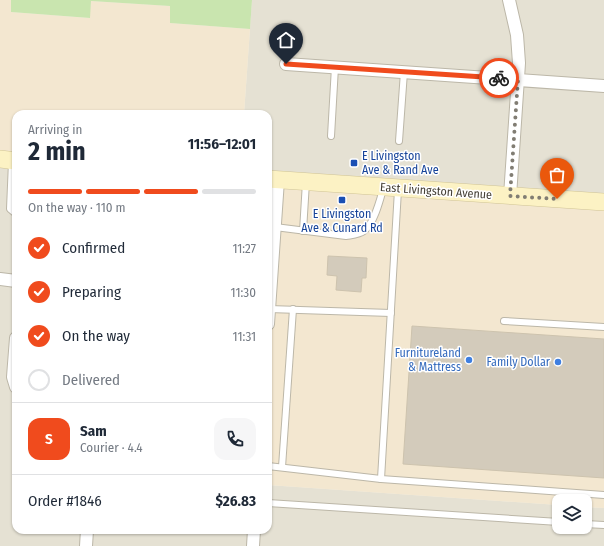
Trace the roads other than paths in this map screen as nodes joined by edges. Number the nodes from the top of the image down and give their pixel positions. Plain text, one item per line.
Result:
1 (509, 0) edge
2 (286, 64) dead end
3 (336, 67) junction
4 (404, 72) junction
5 (518, 79) junction
6 (604, 86) edge
7 (331, 136) dead end
8 (399, 140) dead end
9 (9, 160) edge
10 (273, 179) edge
11 (306, 182) junction
12 (391, 188) junction
13 (510, 196) junction
14 (604, 202) edge
15 (12, 211) edge
16 (274, 227) junction
17 (303, 231) junction
18 (272, 258) edge
19 (0, 279) edge
20 (12, 280) edge
21 (272, 305) edge
22 (293, 309) junction
23 (391, 313) junction
24 (504, 321) dead end
25 (604, 327) edge
26 (272, 466) edge
27 (282, 467) junction
28 (381, 479) junction
29 (604, 495) edge
30 (272, 503) edge
31 (552, 522) edge
32 (592, 524) edge
33 (604, 525) edge
34 (87, 534) edge
35 (254, 534) edge
36 (86, 546) edge
37 (253, 546) edge

1 - 5 street
2 - 3 street
3 - 4 street
3 - 7 lane
4 - 5 street
4 - 8 lane
5 - 6 street
5 - 13 street
9 - 15 lane
10 - 11 main road, East Livingston Avenue
10 - 16 street
11 - 12 main road, East Livingston Avenue
11 - 17 lane
12 - 13 main road, East Livingston Avenue
12 - 17 lane
12 - 23 lane
13 - 14 main road, East Livingston Avenue
16 - 17 lane
16 - 18 street
19 - 20 street
21 - 22 lane
22 - 23 lane
22 - 27 lane
23 - 28 lane
24 - 25 lane
26 - 27 lane
27 - 28 lane
28 - 29 lane
30 - 31 lane
32 - 33 lane
34 - 36 street
35 - 37 street

